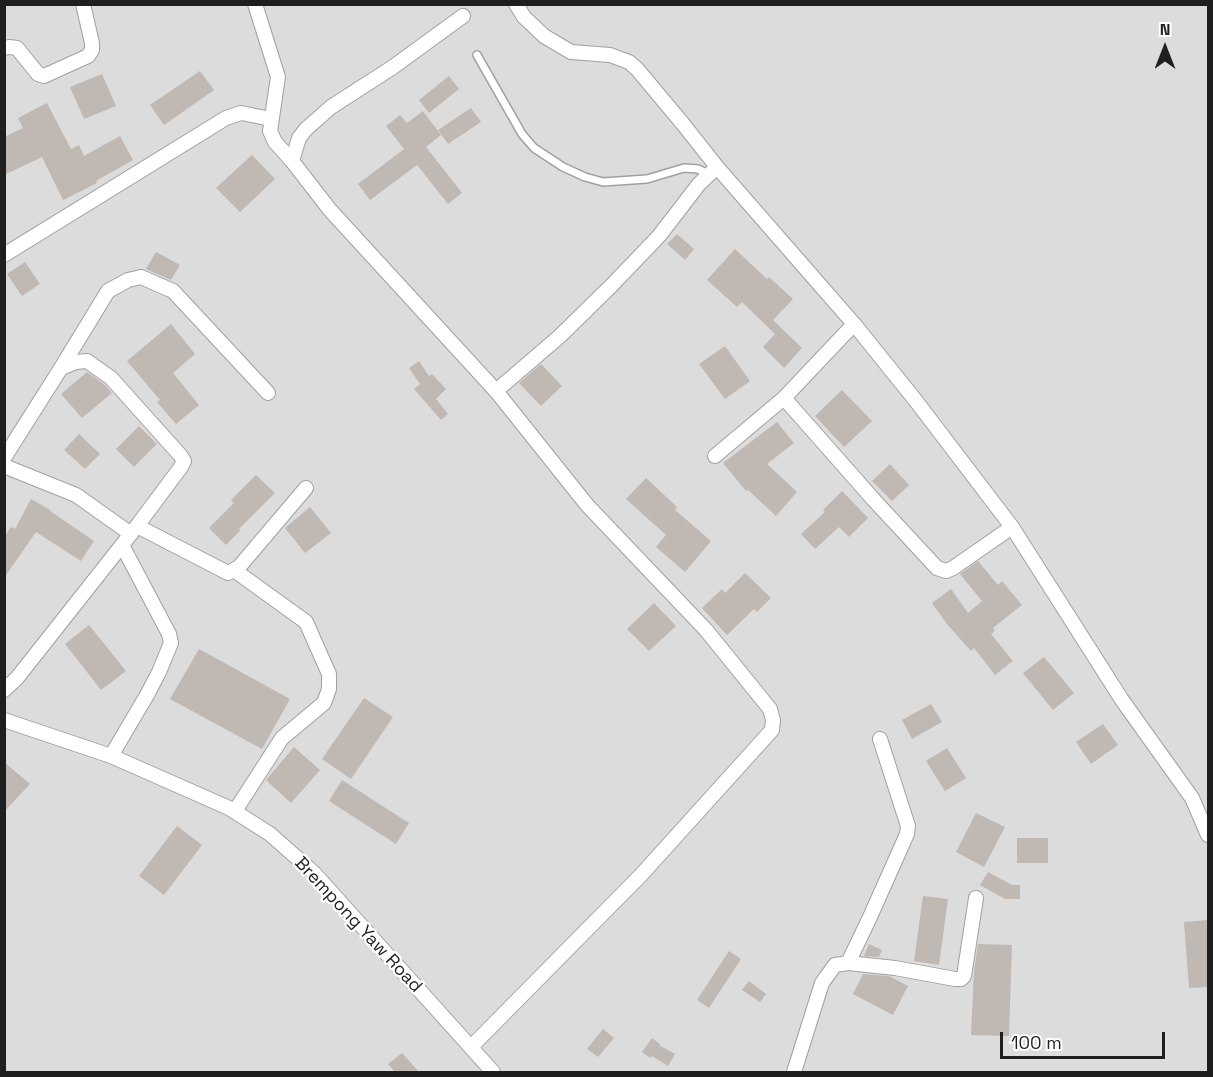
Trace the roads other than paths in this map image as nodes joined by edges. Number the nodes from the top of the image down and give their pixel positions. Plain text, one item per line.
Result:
1 (83, 4) edge
2 (255, 4) edge
3 (516, 4) edge
4 (463, 16) dead end
5 (4, 48) edge
6 (477, 55) dead end
7 (271, 119) junction
8 (292, 161) junction
9 (712, 170) junction
10 (4, 255) edge
11 (854, 324) junction
12 (61, 368) junction
13 (496, 392) junction
14 (268, 393) dead end
15 (784, 398) junction
16 (715, 456) dead end
17 (4, 458) edge
18 (4, 466) edge
19 (306, 488) dead end
20 (1012, 527) junction
21 (130, 535) junction
22 (234, 570) junction
23 (4, 690) edge
24 (4, 720) edge
25 (880, 739) dead end
26 (111, 756) junction
27 (235, 811) junction
28 (1209, 835) edge
29 (976, 898) dead end
30 (848, 963) junction
31 (471, 1047) junction
32 (493, 1072) edge
33 (794, 1072) edge

1 - 5 street
2 - 7 street
3 - 9 street
4 - 8 street
6 - 9 lane
7 - 8 street
7 - 10 street
8 - 13 street
9 - 11 street
9 - 13 street
11 - 15 street
11 - 20 street
12 - 14 street
12 - 17 street
12 - 21 street
13 - 31 street
15 - 16 street
15 - 20 street
18 - 21 street
19 - 22 street
20 - 28 street
21 - 22 street
21 - 23 street
21 - 26 street
22 - 27 street
24 - 26 street, Brempong Yaw Road
25 - 30 street
26 - 27 street, Brempong Yaw Road
27 - 31 street, Brempong Yaw Road
29 - 30 street
30 - 33 street
31 - 32 street, Brempong Yaw Road

